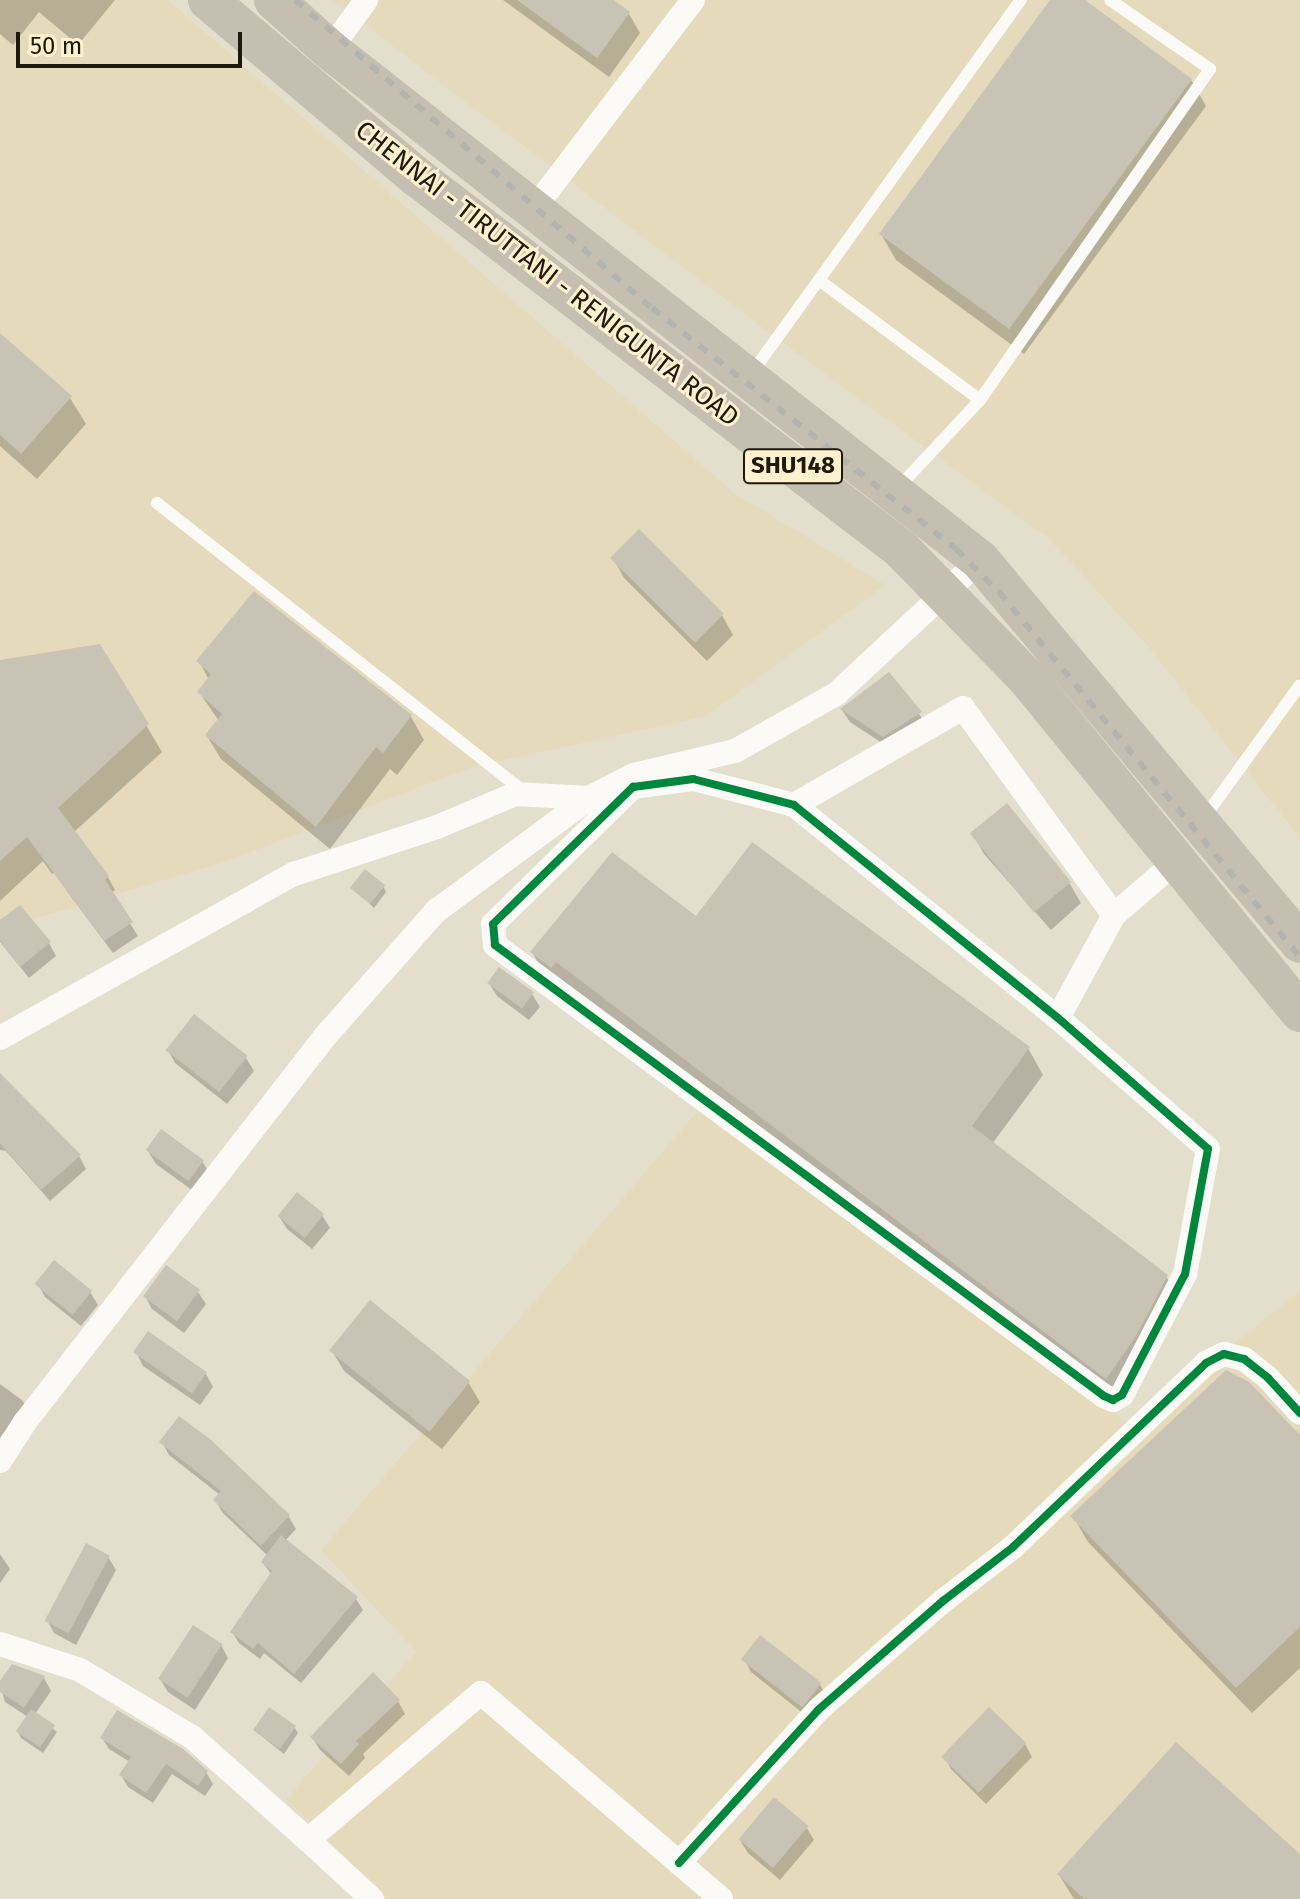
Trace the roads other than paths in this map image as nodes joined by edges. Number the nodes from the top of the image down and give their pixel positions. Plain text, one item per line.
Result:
1 (208, 0) edge
2 (274, 0) edge
3 (366, 0) edge
4 (693, 0) edge
5 (1021, 0) edge
6 (1110, 0) edge
7 (330, 50) junction
8 (533, 210) junction
9 (819, 280) junction
10 (703, 340) junction
11 (749, 377) junction
12 (676, 378) junction
13 (980, 400) junction
14 (894, 492) junction
15 (157, 503) dead end
16 (980, 560) junction
17 (946, 592) junction
18 (1300, 685) edge
19 (527, 795) junction
20 (589, 798) junction
21 (794, 805) junction
22 (1201, 822) junction
23 (1177, 861) junction
24 (1114, 915) junction
25 (1300, 943) edge
26 (1300, 1012) edge
27 (1058, 1018) junction
28 (0, 1038) edge
29 (1300, 1413) edge
30 (0, 1461) edge
31 (0, 1644) edge
32 (308, 1840) junction
33 (679, 1863) junction
34 (372, 1899) edge
35 (721, 1899) edge

1 - 12 main road, CHENNAI - TIRUTTANI - RENIGUNTA ROAD / SHU148
2 - 7 main road, CHENNAI - TIRUTTANI - RENIGUNTA ROAD / SHU148
3 - 7 street
4 - 8 street
5 - 9 lane
6 - 13 lane
7 - 8 main road, CHENNAI - TIRUTTANI - RENIGUNTA ROAD / SHU148
8 - 10 main road, CHENNAI - TIRUTTANI - RENIGUNTA ROAD / SHU148
9 - 11 lane
9 - 13 lane
10 - 11 main road, CHENNAI - TIRUTTANI - RENIGUNTA ROAD / SHU148
10 - 12 main road
11 - 14 main road, CHENNAI - TIRUTTANI - RENIGUNTA ROAD / SHU148
12 - 17 main road, CHENNAI - TIRUTTANI - RENIGUNTA ROAD / SHU148
13 - 14 lane
14 - 16 main road, CHENNAI - TIRUTTANI - RENIGUNTA ROAD / SHU148
15 - 19 lane
16 - 17 street
16 - 22 main road, CHENNAI - TIRUTTANI - RENIGUNTA ROAD / SHU148
17 - 20 street
17 - 23 main road, CHENNAI - TIRUTTANI - RENIGUNTA ROAD / SHU148
18 - 22 lane
19 - 20 street
19 - 28 street
20 - 30 street
21 - 24 street
21 - 27 street
21 - 27 street
22 - 25 main road, CHENNAI - TIRUTTANI - RENIGUNTA ROAD / SHU148
23 - 24 street
23 - 26 main road, CHENNAI - TIRUTTANI - RENIGUNTA ROAD / SHU148
24 - 27 street
29 - 33 street
31 - 32 street
32 - 33 street
32 - 34 street
33 - 35 street

